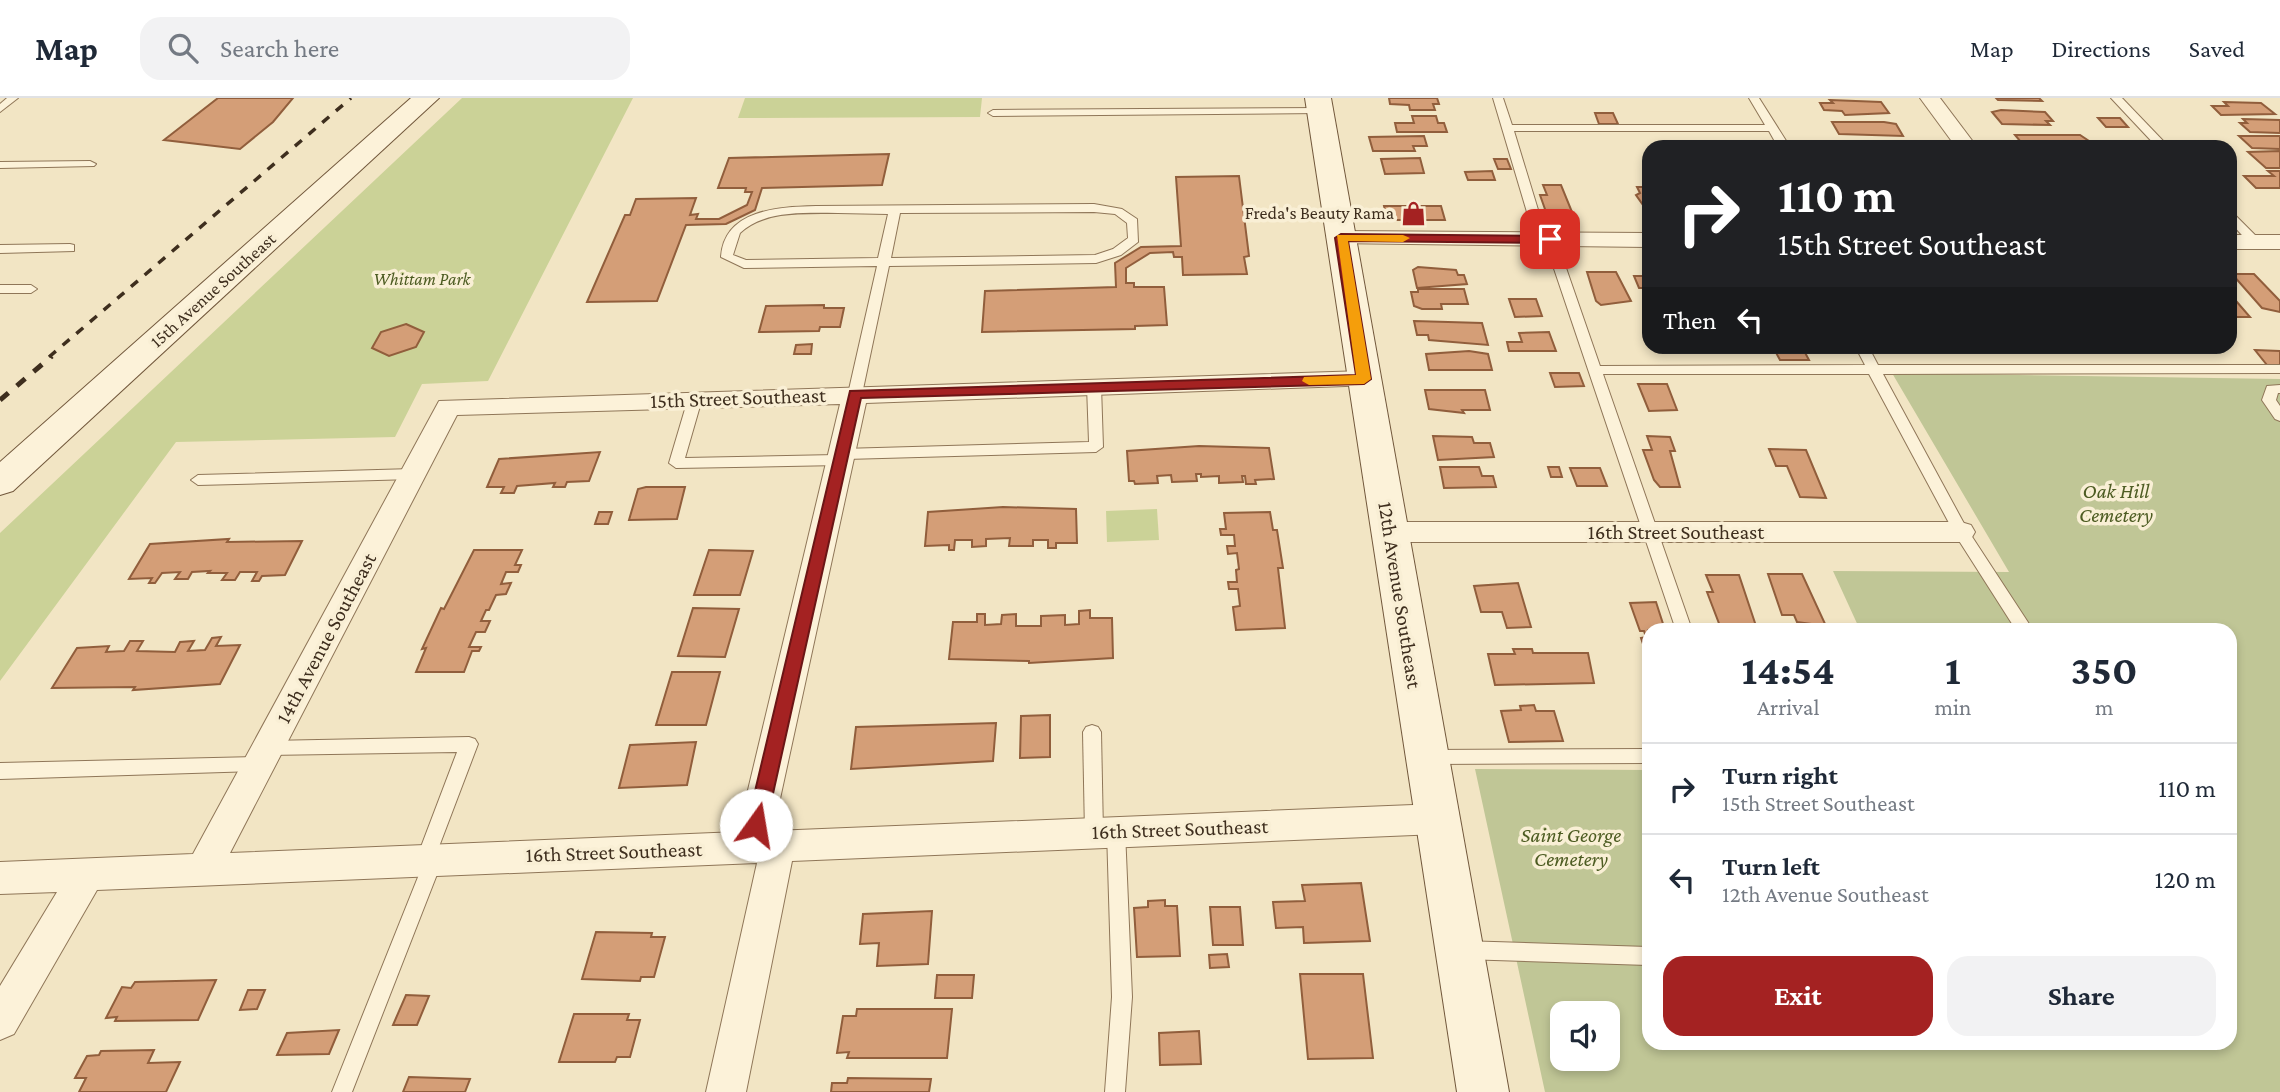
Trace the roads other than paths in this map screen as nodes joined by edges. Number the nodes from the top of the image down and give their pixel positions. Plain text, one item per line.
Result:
1 (13, 98) edge
2 (426, 98) edge
3 (1169, 98) edge
4 (1498, 98) edge
5 (1754, 98) edge
6 (1930, 98) edge
7 (2116, 98) edge
8 (1319, 104) edge
9 (0, 109) edge
10 (1169, 112) junction
11 (993, 113) dead end
12 (1507, 128) junction
13 (1773, 128) junction
14 (1780, 140) edge
15 (1962, 140) edge
16 (2156, 140) edge
17 (90, 164) dead end
18 (0, 165) edge
19 (895, 210) junction
20 (2237, 223) edge
21 (1341, 238) junction
22 (1546, 239) junction
23 (1642, 240) edge
24 (2237, 242) edge
25 (2255, 242) junction
26 (2280, 242) edge
27 (69, 248) dead end
28 (0, 249) edge
29 (886, 262) junction
30 (0, 289) edge
31 (32, 289) dead end
32 (1866, 354) edge
33 (1874, 369) junction
34 (2280, 369) edge
35 (1594, 370) junction
36 (1364, 379) junction
37 (1094, 386) junction
38 (2280, 389) edge
39 (855, 394) junction
40 (695, 399) junction
41 (448, 407) joint
42 (2280, 416) edge
43 (841, 457) junction
44 (413, 474) junction
45 (198, 480) dead end
46 (0, 482) edge
47 (1390, 532) junction
48 (1650, 532) junction
49 (1961, 532) junction
50 (1682, 623) edge
51 (2020, 623) edge
52 (1092, 732) dead end
53 (264, 756) junction
54 (1642, 756) edge
55 (1427, 757) junction
56 (0, 771) edge
57 (1438, 819) junction
58 (1105, 832) junction
59 (765, 846) junction
60 (430, 859) junction
61 (203, 869) junction
62 (87, 875) junction
63 (0, 878) edge
64 (1459, 949) junction
65 (1642, 956) edge
66 (0, 1021) edge
67 (342, 1092) edge
68 (726, 1092) edge
69 (1115, 1092) edge
70 (1483, 1092) edge

1 - 9 lane
2 - 46 main road, 15th Avenue Southeast
3 - 10 lane
4 - 12 lane
5 - 13 lane
6 - 15 street
7 - 16 lane
8 - 10 lane
8 - 21 main road, 12th Avenue Southeast
10 - 11 lane
12 - 13 lane
12 - 22 lane
13 - 14 lane
17 - 18 lane
19 - 29 lane
19 - 29 lane
19 - 29 lane
20 - 25 lane
21 - 22 street
21 - 36 main road, 12th Avenue Southeast
22 - 23 street
22 - 35 lane
24 - 25 street
25 - 26 street
27 - 28 lane
29 - 39 lane
30 - 31 lane
32 - 33 lane
33 - 34 lane
33 - 35 lane
33 - 49 lane
35 - 48 lane
36 - 37 street, 15th Street Southeast
36 - 47 main road, 12th Avenue Southeast
37 - 39 street, 15th Street Southeast
37 - 43 lane
38 - 42 lane
39 - 40 street, 15th Street Southeast
39 - 43 street
40 - 41 street, 15th Street Southeast
40 - 43 lane
41 - 44 street, 14th Avenue Southeast
43 - 59 street
44 - 45 lane
44 - 53 street, 14th Avenue Southeast
47 - 48 street, 16th Street Southeast
47 - 55 main road, 12th Avenue Southeast
48 - 49 street, 16th Street Southeast
48 - 50 lane
49 - 51 lane
52 - 58 lane
53 - 56 lane
53 - 60 lane
53 - 61 street, 14th Avenue Southeast
54 - 55 lane
55 - 57 main road, 12th Avenue Southeast
57 - 58 street, 16th Street Southeast
57 - 64 main road, 12th Avenue Southeast
58 - 59 street, 16th Street Southeast
58 - 69 lane
59 - 60 street, 16th Street Southeast
59 - 68 street
60 - 61 street, 16th Street Southeast
60 - 67 lane
61 - 62 street, 16th Street Southeast
62 - 63 street, 16th Street Southeast
62 - 66 street
64 - 65 lane
64 - 70 main road, 12th Avenue Southeast

